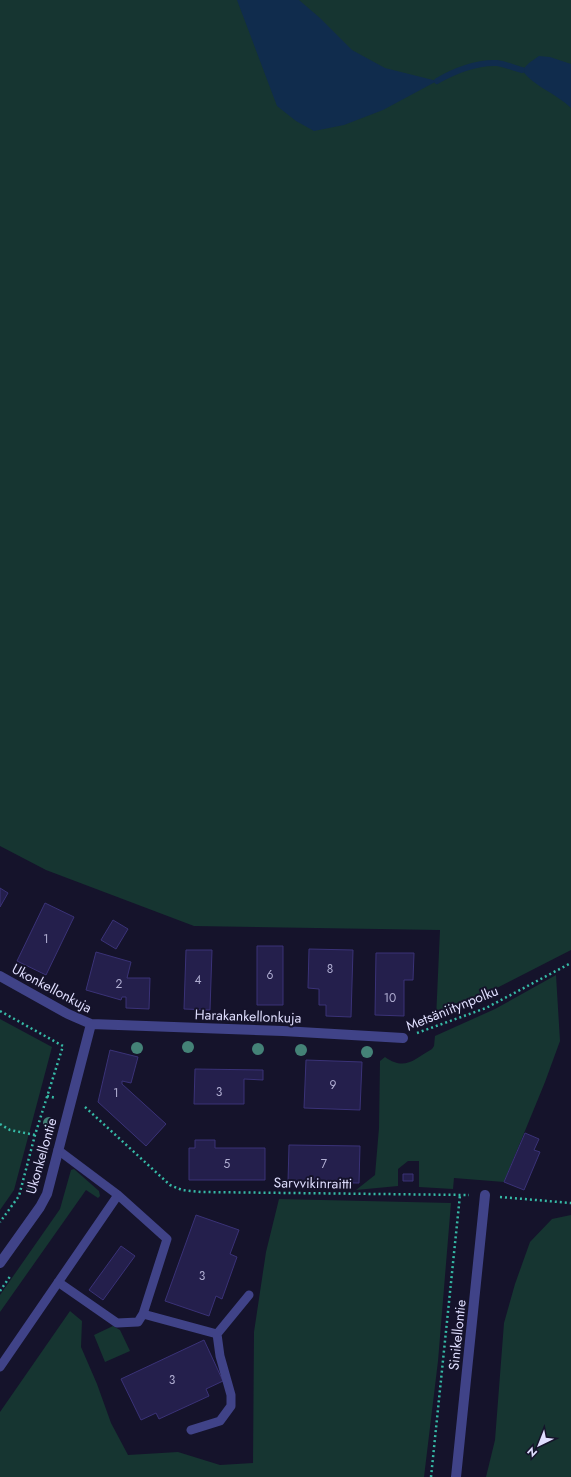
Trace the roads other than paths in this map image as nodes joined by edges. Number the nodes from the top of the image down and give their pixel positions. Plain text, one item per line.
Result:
1 (0, 976) edge
2 (91, 1024) junction
3 (403, 1038) road end
4 (58, 1150) junction
5 (118, 1195) junction
6 (485, 1195) road end
7 (0, 1263) edge
8 (58, 1282) junction
9 (249, 1295) dead end
10 (142, 1314) junction
11 (217, 1334) junction
12 (0, 1367) edge
13 (191, 1430) dead end
14 (456, 1477) edge

1 - 2 street, Ukonkellonkuja
2 - 3 street, Harakankellonkuja
2 - 4 street, Ukonkellontie
4 - 5 lane
4 - 7 street, Ukonkellontie
5 - 8 lane
5 - 10 lane
6 - 14 street, Sinikellontie
8 - 10 lane
8 - 12 lane
9 - 11 lane
10 - 11 lane
11 - 13 lane

